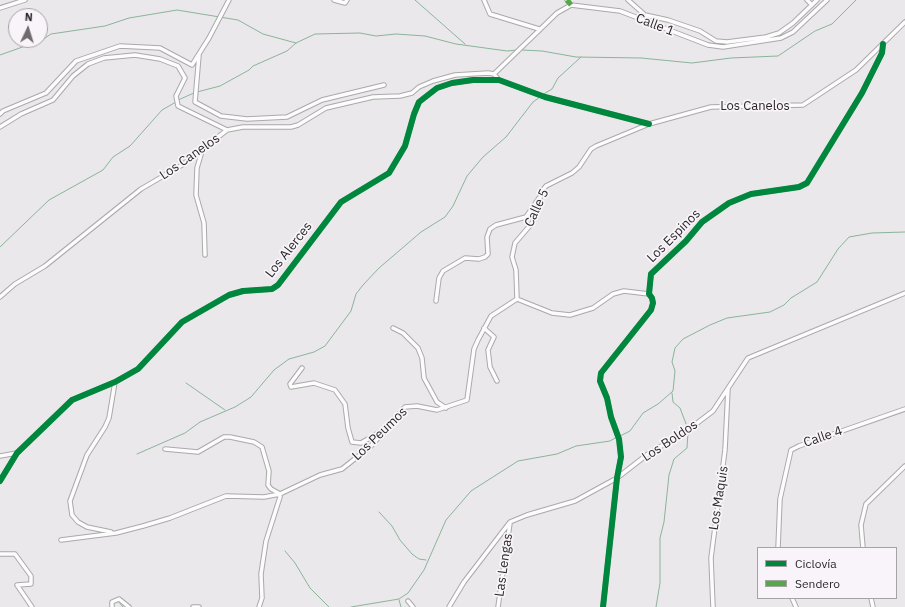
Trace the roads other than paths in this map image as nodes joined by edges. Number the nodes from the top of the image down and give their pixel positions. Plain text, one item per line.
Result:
1 (25, 0) edge
2 (229, 0) edge
3 (334, 0) edge
4 (347, 0) edge
5 (484, 0) edge
6 (567, 0) edge
7 (628, 0) edge
8 (807, 0) edge
9 (817, 0) edge
10 (827, 0) edge
11 (571, 5) junction
12 (812, 5) junction
13 (0, 8) edge
14 (905, 22) edge
15 (539, 29) junction
16 (883, 44) junction
17 (199, 54) junction
18 (494, 74) junction
19 (499, 80) junction
20 (384, 85) dead end
21 (0, 114) edge
22 (649, 124) junction
23 (0, 127) edge
24 (227, 130) junction
25 (202, 151) junction
26 (540, 197) junction
27 (205, 254) dead end
28 (905, 293) edge
29 (649, 294) junction
30 (0, 297) edge
31 (517, 299) junction
32 (436, 301) dead end
33 (393, 328) dead end
34 (484, 328) junction
35 (302, 368) dead end
36 (497, 381) dead end
37 (115, 382) junction
38 (728, 389) junction
39 (446, 408) junction
40 (905, 408) edge
41 (386, 428) junction
42 (165, 449) dead end
43 (17, 453) junction
44 (0, 456) edge
45 (905, 466) edge
46 (617, 478) junction
47 (0, 481) edge
48 (280, 494) junction
49 (510, 522) junction
50 (116, 533) junction
51 (61, 540) dead end
52 (778, 547) edge
53 (863, 547) edge
54 (0, 554) edge
55 (408, 601) dead end
56 (32, 607) edge
57 (112, 607) edge
58 (130, 607) edge
59 (194, 607) edge
60 (199, 607) edge
61 (259, 607) edge
62 (413, 607) edge
63 (448, 607) edge
64 (498, 607) edge
65 (603, 607) edge
66 (713, 607) edge

1 - 13 street
2 - 17 street
3 - 4 street
5 - 15 street
6 - 11 street
7 - 12 street
8 - 12 street
9 - 12 street
10 - 11 street, Calle 1
11 - 15 street
14 - 16 street, Los Canelos
15 - 18 street
16 - 22 street, Los Canelos
16 - 29 street, Los Espinos
17 - 20 street
17 - 21 street
18 - 19 street
18 - 24 street, Los Canelos
19 - 22 street
19 - 37 street, Los Alerces
22 - 26 street, Calle 5
23 - 24 street
24 - 25 street, Los Canelos
25 - 27 street
25 - 30 street, Los Canelos
26 - 31 street, Calle 5
26 - 32 street
28 - 38 street, Los Boldos
29 - 31 street
29 - 46 street, Los Espinos
31 - 34 street, Los Peumos
33 - 39 street
34 - 36 street
34 - 39 street, Los Peumos
35 - 41 street
37 - 43 street, Los Alerces
37 - 50 street
38 - 46 street, Los Boldos
38 - 66 street, Los Maquis
39 - 41 street, Los Peumos
40 - 52 street, Calle 4
41 - 48 street, Los Peumos
42 - 48 street
43 - 44 street
43 - 47 street, Los Alerces
45 - 53 street
46 - 49 street, Los Boldos
46 - 65 street, Los Espinos
48 - 50 street, Los Peumos
48 - 61 street
49 - 63 street
49 - 64 street, Las Lengas
50 - 51 street, Los Peumos
54 - 56 street
55 - 62 street
57 - 58 street
59 - 60 street

